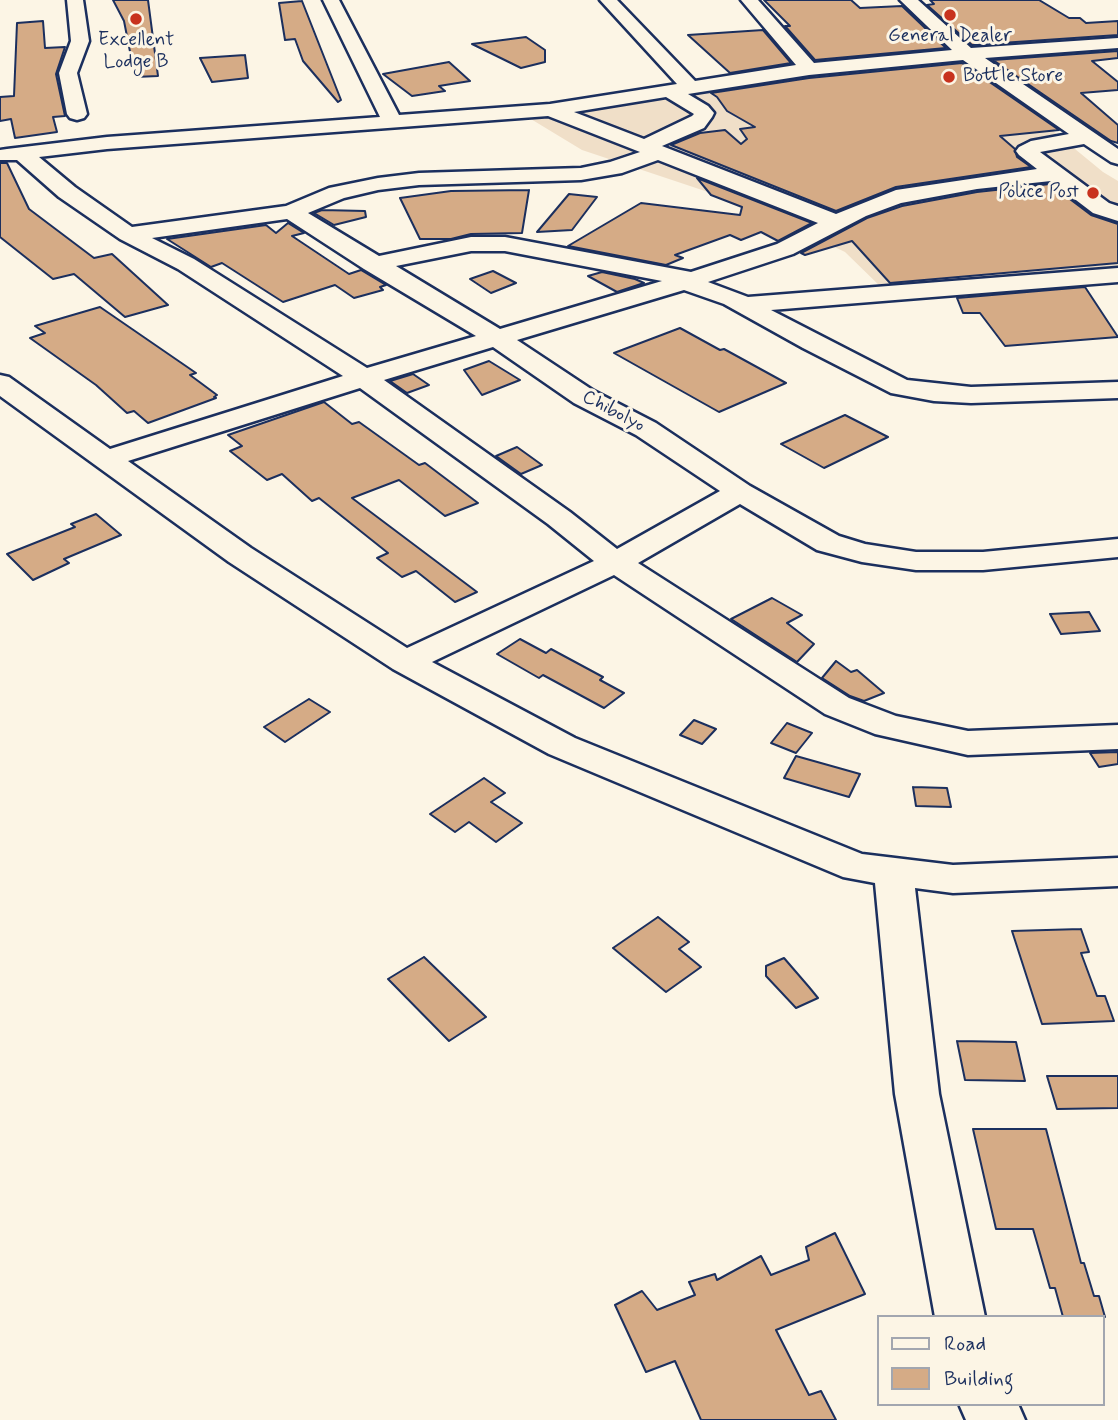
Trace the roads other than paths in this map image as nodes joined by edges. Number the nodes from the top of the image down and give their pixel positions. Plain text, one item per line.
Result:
1 (75, 0) edge
2 (331, 0) edge
3 (608, 0) edge
4 (749, 0) edge
5 (908, 0) edge
6 (1118, 43) edge
7 (967, 54) junction
8 (809, 69) junction
9 (681, 90) junction
10 (550, 110) junction
11 (77, 114) dead end
12 (393, 123) junction
13 (1087, 137) junction
14 (653, 149) junction
15 (11, 155) edge
16 (1118, 158) edge
17 (1053, 174) junction
18 (291, 212) junction
19 (1118, 214) edge
20 (838, 222) junction
21 (128, 234) junction
22 (372, 264) junction
23 (1118, 275) edge
24 (688, 281) junction
25 (743, 305) junction
26 (498, 339) junction
27 (364, 378) junction
28 (0, 383) edge
29 (1118, 390) edge
30 (106, 459) junction
31 (740, 492) junction
32 (1118, 548) edge
33 (615, 563) junction
34 (405, 662) junction
35 (1118, 737) edge
36 (1118, 872) edge
37 (894, 873) junction
38 (960, 1315) edge
39 (987, 1406) edge
40 (998, 1420) edge

1 - 11 street
2 - 12 street
3 - 9 street
4 - 8 street
5 - 7 street
6 - 7 street
7 - 8 street
7 - 13 street
8 - 9 street
9 - 10 street
9 - 14 street
10 - 12 street
10 - 14 street
12 - 15 street
13 - 16 street
13 - 17 street
14 - 18 street
14 - 20 street
15 - 21 street
17 - 19 street
17 - 20 street
18 - 21 street
18 - 22 street, Chibolyo
20 - 24 street
21 - 27 street
22 - 24 street
22 - 26 street, Chibolyo
23 - 25 street
24 - 25 street
24 - 26 street
25 - 29 street
26 - 27 street
26 - 31 street, Chibolyo
27 - 30 street
27 - 33 street
28 - 30 street
30 - 34 street
31 - 32 street, Chibolyo
31 - 33 street
33 - 34 street
33 - 35 street
34 - 37 street
36 - 37 street
37 - 38 street
39 - 40 street

